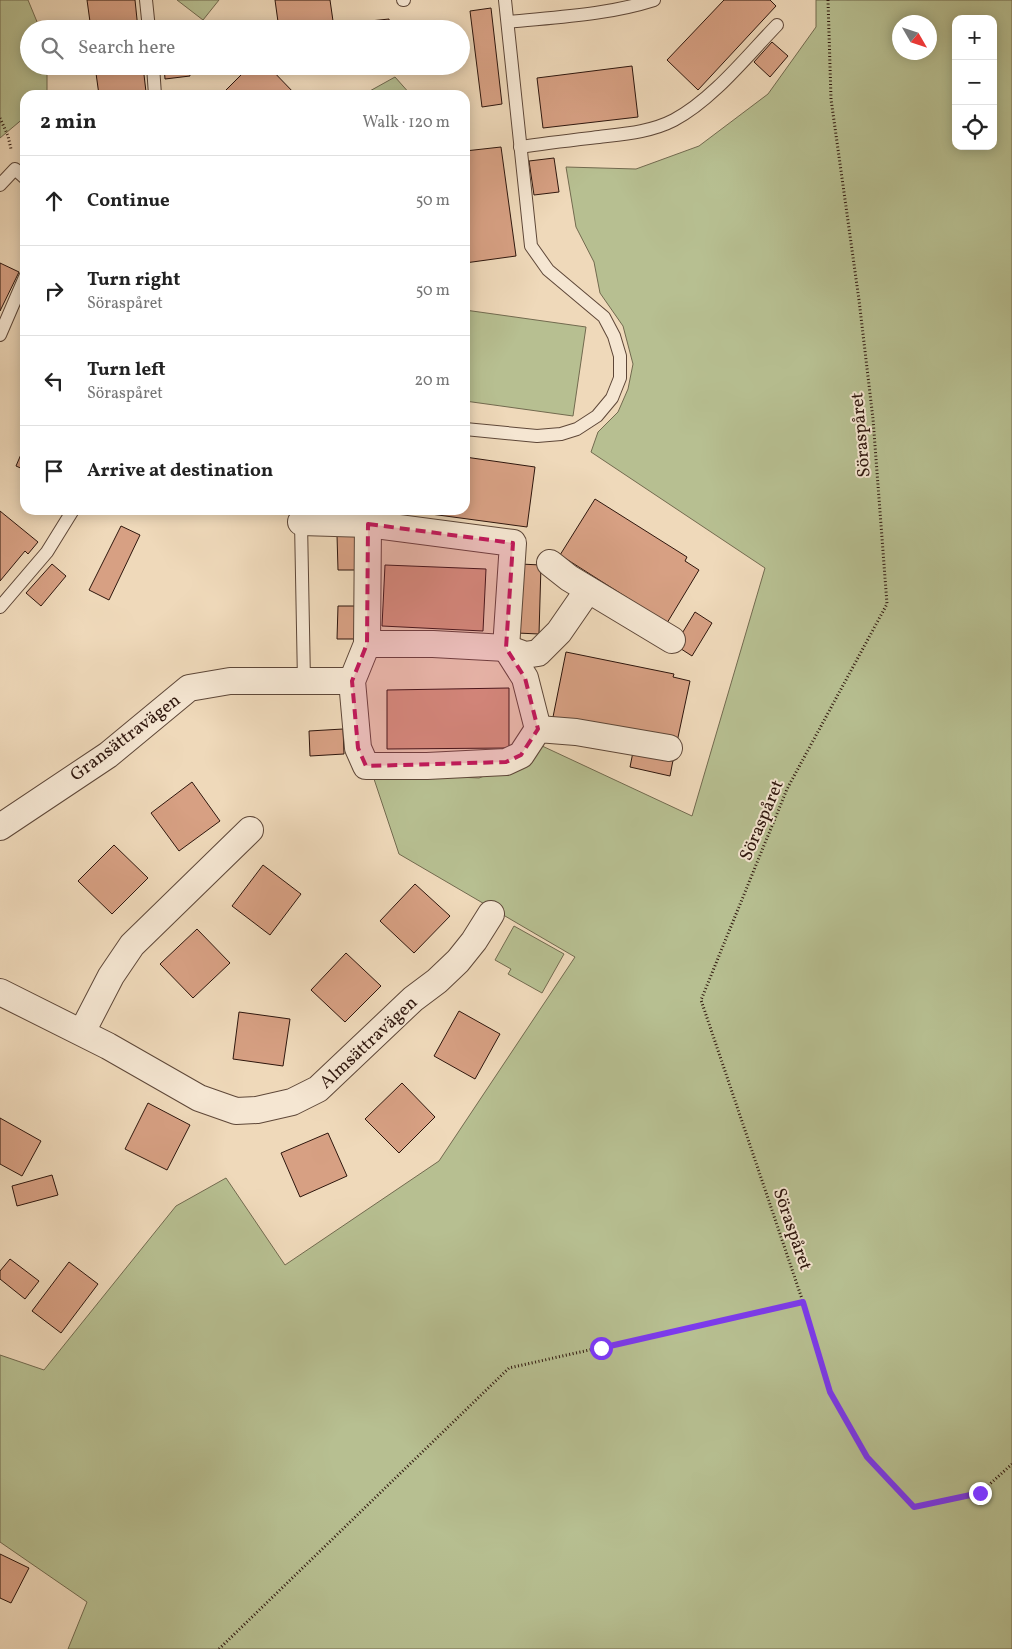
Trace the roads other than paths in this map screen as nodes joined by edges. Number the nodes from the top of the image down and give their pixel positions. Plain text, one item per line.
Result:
1 (146, 0) edge
2 (505, 0) edge
3 (654, 0) edge
4 (148, 20) edge
5 (508, 22) junction
6 (777, 25) dead end
7 (153, 75) edge
8 (154, 90) edge
9 (520, 147) junction
10 (20, 174) edge
11 (0, 185) edge
12 (20, 289) edge
13 (0, 335) edge
14 (470, 429) edge
15 (70, 515) edge
16 (301, 522) joint
17 (368, 524) junction
18 (550, 563) dead end
19 (588, 590) junction
20 (0, 607) edge
21 (672, 640) dead end
22 (367, 644) junction
23 (506, 648) junction
24 (352, 680) junction
25 (304, 682) junction
26 (538, 729) junction
27 (668, 748) dead end
28 (0, 827) edge
29 (250, 830) dead end
30 (491, 914) dead end
31 (0, 992) edge
32 (82, 1032) junction

1 - 4 lane
2 - 5 lane
3 - 5 lane
5 - 9 lane
6 - 9 lane
7 - 8 lane
9 - 14 lane
10 - 11 lane
12 - 13 lane
15 - 20 lane
16 - 17 street
16 - 25 lane
17 - 22 street
17 - 23 street
18 - 19 street
19 - 21 street
19 - 23 street
22 - 23 street
22 - 24 street
23 - 26 street
24 - 25 street, Gransättravägen
24 - 26 street
25 - 28 street, Gransättravägen
26 - 27 street
29 - 32 street
30 - 32 street, Almsättravägen
31 - 32 street, Almsättravägen

